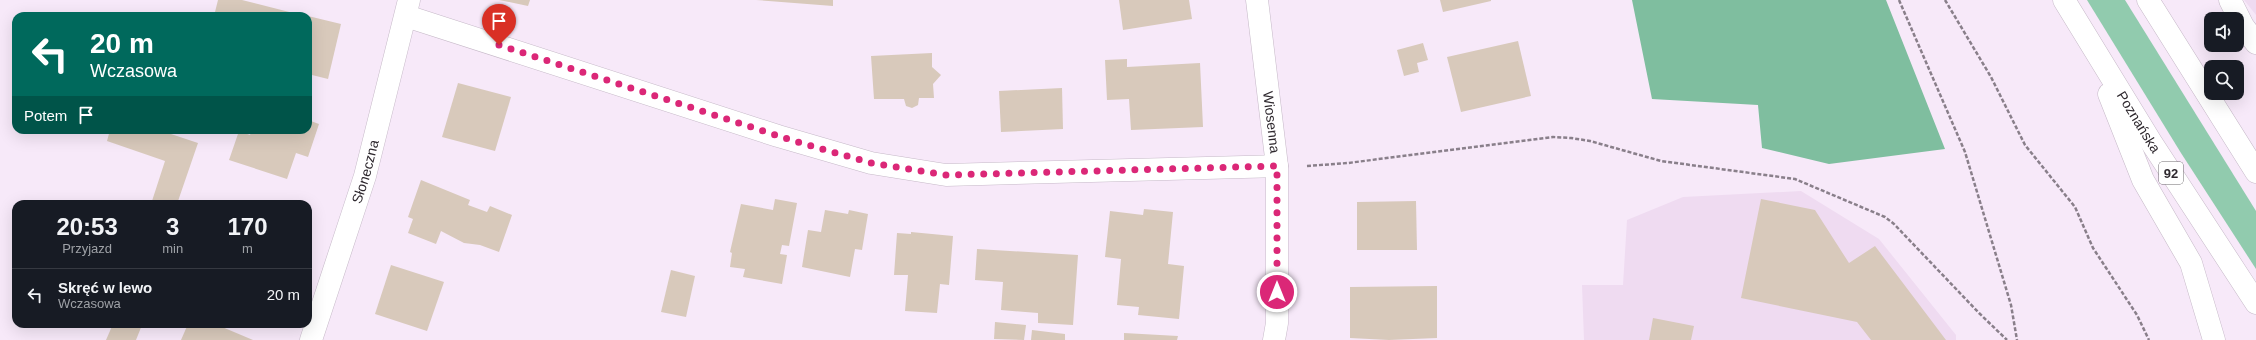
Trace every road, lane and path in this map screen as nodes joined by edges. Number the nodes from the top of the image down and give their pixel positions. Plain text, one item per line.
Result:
1 (1257, 0) edge
2 (1899, 0) edge
3 (1945, 0) edge
4 (2064, 0) edge
5 (2148, 0) edge
6 (2230, 0) edge
7 (408, 8) edge
8 (2088, 41) junction
9 (2256, 44) edge
10 (1277, 166) junction
11 (1305, 166) dead end
12 (2256, 172) edge
13 (2256, 303) edge
14 (311, 340) edge
15 (1274, 340) edge
16 (2007, 340) edge
17 (2016, 340) edge
18 (2149, 340) edge
19 (2214, 340) edge

1 - 10 street, Wiosenna
2 - 17 path
3 - 18 path
4 - 8 street, Poznańska / 92
5 - 12 street
6 - 9 street
7 - 10 street
7 - 14 street, Słoneczna
8 - 13 street, Poznańska / 92
8 - 19 street
10 - 15 street, Wiosenna
11 - 16 path

